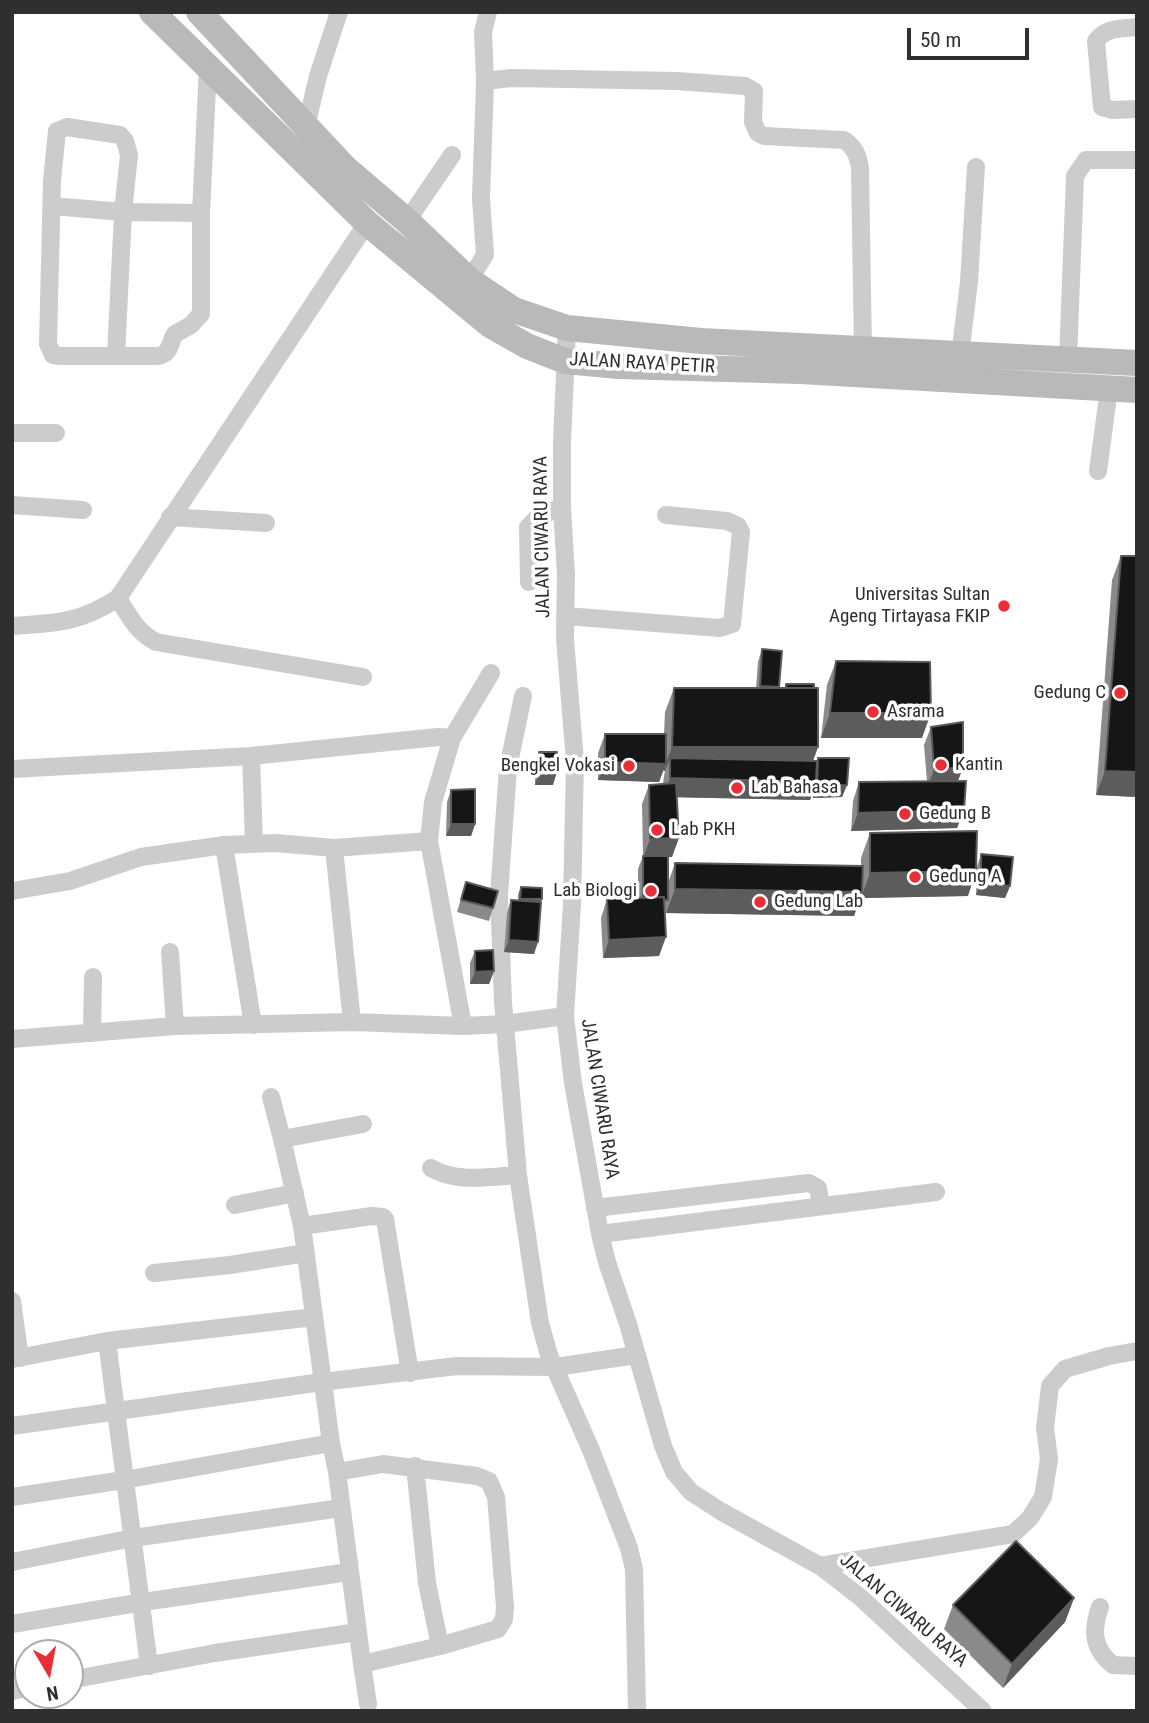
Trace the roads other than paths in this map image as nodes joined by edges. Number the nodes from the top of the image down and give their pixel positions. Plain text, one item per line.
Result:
1 (152, 12) edge
2 (199, 12) edge
3 (339, 12) edge
4 (488, 12) edge
5 (1137, 27) edge
6 (208, 67) junction
7 (487, 80) junction
8 (1137, 109) edge
9 (306, 127) junction
10 (452, 155) dead end
11 (1137, 160) edge
12 (976, 167) dead end
13 (52, 206) junction
14 (123, 212) junction
15 (201, 213) junction
16 (407, 221) junction
17 (367, 223) junction
18 (469, 280) junction
19 (567, 328) junction
20 (863, 351) junction
21 (960, 355) junction
22 (116, 356) junction
23 (1068, 360) junction
24 (565, 361) junction
25 (1137, 363) edge
26 (1109, 389) junction
27 (1137, 390) edge
28 (12, 433) edge
29 (56, 433) dead end
30 (1098, 471) dead end
31 (12, 505) edge
32 (562, 507) junction
33 (83, 510) dead end
34 (666, 514) dead end
35 (170, 517) junction
36 (266, 523) dead end
37 (529, 583) dead end
38 (118, 598) junction
39 (565, 616) junction
40 (12, 626) edge
41 (491, 673) dead end
42 (363, 677) dead end
43 (523, 696) dead end
44 (452, 738) junction
45 (251, 756) junction
46 (12, 769) edge
47 (429, 841) junction
48 (254, 843) junction
49 (224, 845) junction
50 (334, 848) junction
51 (12, 891) edge
52 (170, 953) dead end
53 (93, 977) dead end
54 (565, 1016) junction
55 (352, 1022) junction
56 (505, 1024) junction
57 (175, 1026) junction
58 (253, 1026) junction
59 (463, 1026) junction
60 (92, 1033) junction
61 (12, 1039) edge
62 (271, 1097) dead end
63 (363, 1124) dead end
64 (282, 1139) junction
65 (431, 1168) dead end
66 (518, 1175) junction
67 (936, 1192) dead end
68 (295, 1193) junction
69 (636, 1203) junction
70 (821, 1205) junction
71 (235, 1206) dead end
72 (595, 1208) junction
73 (302, 1226) junction
74 (639, 1228) junction
75 (600, 1234) junction
76 (306, 1253) junction
77 (154, 1273) dead end
78 (12, 1301) edge
79 (314, 1317) junction
80 (107, 1341) junction
81 (1137, 1351) edge
82 (636, 1355) junction
83 (16, 1359) edge
84 (556, 1367) junction
85 (410, 1373) junction
86 (322, 1382) junction
87 (115, 1410) junction
88 (12, 1426) edge
89 (331, 1443) junction
90 (415, 1466) junction
91 (337, 1472) junction
92 (124, 1480) junction
93 (12, 1497) edge
94 (341, 1508) junction
95 (133, 1538) junction
96 (12, 1562) edge
97 (820, 1566) junction
98 (349, 1572) junction
99 (143, 1602) junction
100 (1100, 1607) dead end
101 (12, 1623) edge
102 (358, 1632) junction
103 (440, 1646) junction
104 (362, 1664) junction
105 (149, 1666) junction
106 (1137, 1666) edge
107 (84, 1678) edge
108 (368, 1704) dead end
109 (637, 1711) edge
110 (983, 1711) edge

1 - 6 main road, JALAN RAYA PETIR
2 - 9 main road, JALAN RAYA PETIR
3 - 9 street
4 - 7 street
5 - 8 street
6 - 15 street
6 - 17 main road, JALAN RAYA PETIR
7 - 18 street
7 - 20 street
9 - 16 main road, JALAN RAYA PETIR
10 - 16 street
11 - 23 street
12 - 21 street
13 - 14 street
13 - 14 street
13 - 22 street
14 - 15 street
14 - 22 street
15 - 22 street
16 - 18 main road, JALAN RAYA PETIR
17 - 24 main road, JALAN RAYA PETIR
17 - 35 street
18 - 19 main road, JALAN RAYA PETIR
19 - 20 main road, JALAN RAYA PETIR
19 - 24 street, JALAN CIWARU RAYA
20 - 21 main road, JALAN RAYA PETIR
21 - 23 main road, JALAN RAYA PETIR
23 - 25 main road, JALAN RAYA PETIR
24 - 26 main road, JALAN RAYA PETIR
24 - 32 street, JALAN CIWARU RAYA
26 - 27 main road, JALAN RAYA PETIR
26 - 30 street
28 - 29 street
31 - 33 street
32 - 37 street
32 - 39 street, JALAN CIWARU RAYA
34 - 39 street
35 - 36 street
35 - 38 street
38 - 40 street
38 - 42 street
39 - 54 street, JALAN CIWARU RAYA
41 - 44 street
43 - 56 street
44 - 45 street
44 - 47 street
45 - 46 street
45 - 48 street
47 - 50 street
47 - 59 street
48 - 49 street
48 - 50 street
49 - 51 street
49 - 58 street
50 - 55 street
52 - 57 street
53 - 60 street
54 - 56 street
54 - 72 street, JALAN CIWARU RAYA
55 - 58 street
55 - 59 street
56 - 59 street
56 - 66 street
57 - 58 street
57 - 60 street
60 - 61 street
62 - 64 street
63 - 64 street
64 - 68 street
65 - 66 street
66 - 84 street
67 - 70 street
68 - 71 street
68 - 73 street
69 - 70 street
69 - 72 street
69 - 74 street
70 - 74 street
72 - 75 street, JALAN CIWARU RAYA
73 - 76 street
73 - 85 street
74 - 75 street
75 - 82 street, JALAN CIWARU RAYA
76 - 77 street
76 - 79 street
78 - 83 street
79 - 80 street
79 - 86 street
80 - 83 street
80 - 87 street
81 - 97 street
82 - 84 street
82 - 97 street, JALAN CIWARU RAYA
84 - 85 street
84 - 109 street
85 - 86 street
86 - 87 street
86 - 89 street
87 - 88 street
87 - 92 street
89 - 91 street
89 - 92 street
90 - 91 street
90 - 103 street
90 - 103 street
91 - 94 street
92 - 93 street
92 - 95 street
94 - 95 street
94 - 98 street
95 - 96 street
95 - 99 street
97 - 110 street, JALAN CIWARU RAYA
98 - 99 street
98 - 102 street
99 - 101 street
99 - 105 street
100 - 106 street
102 - 104 street
102 - 105 street
103 - 104 street
104 - 108 street
105 - 107 street

